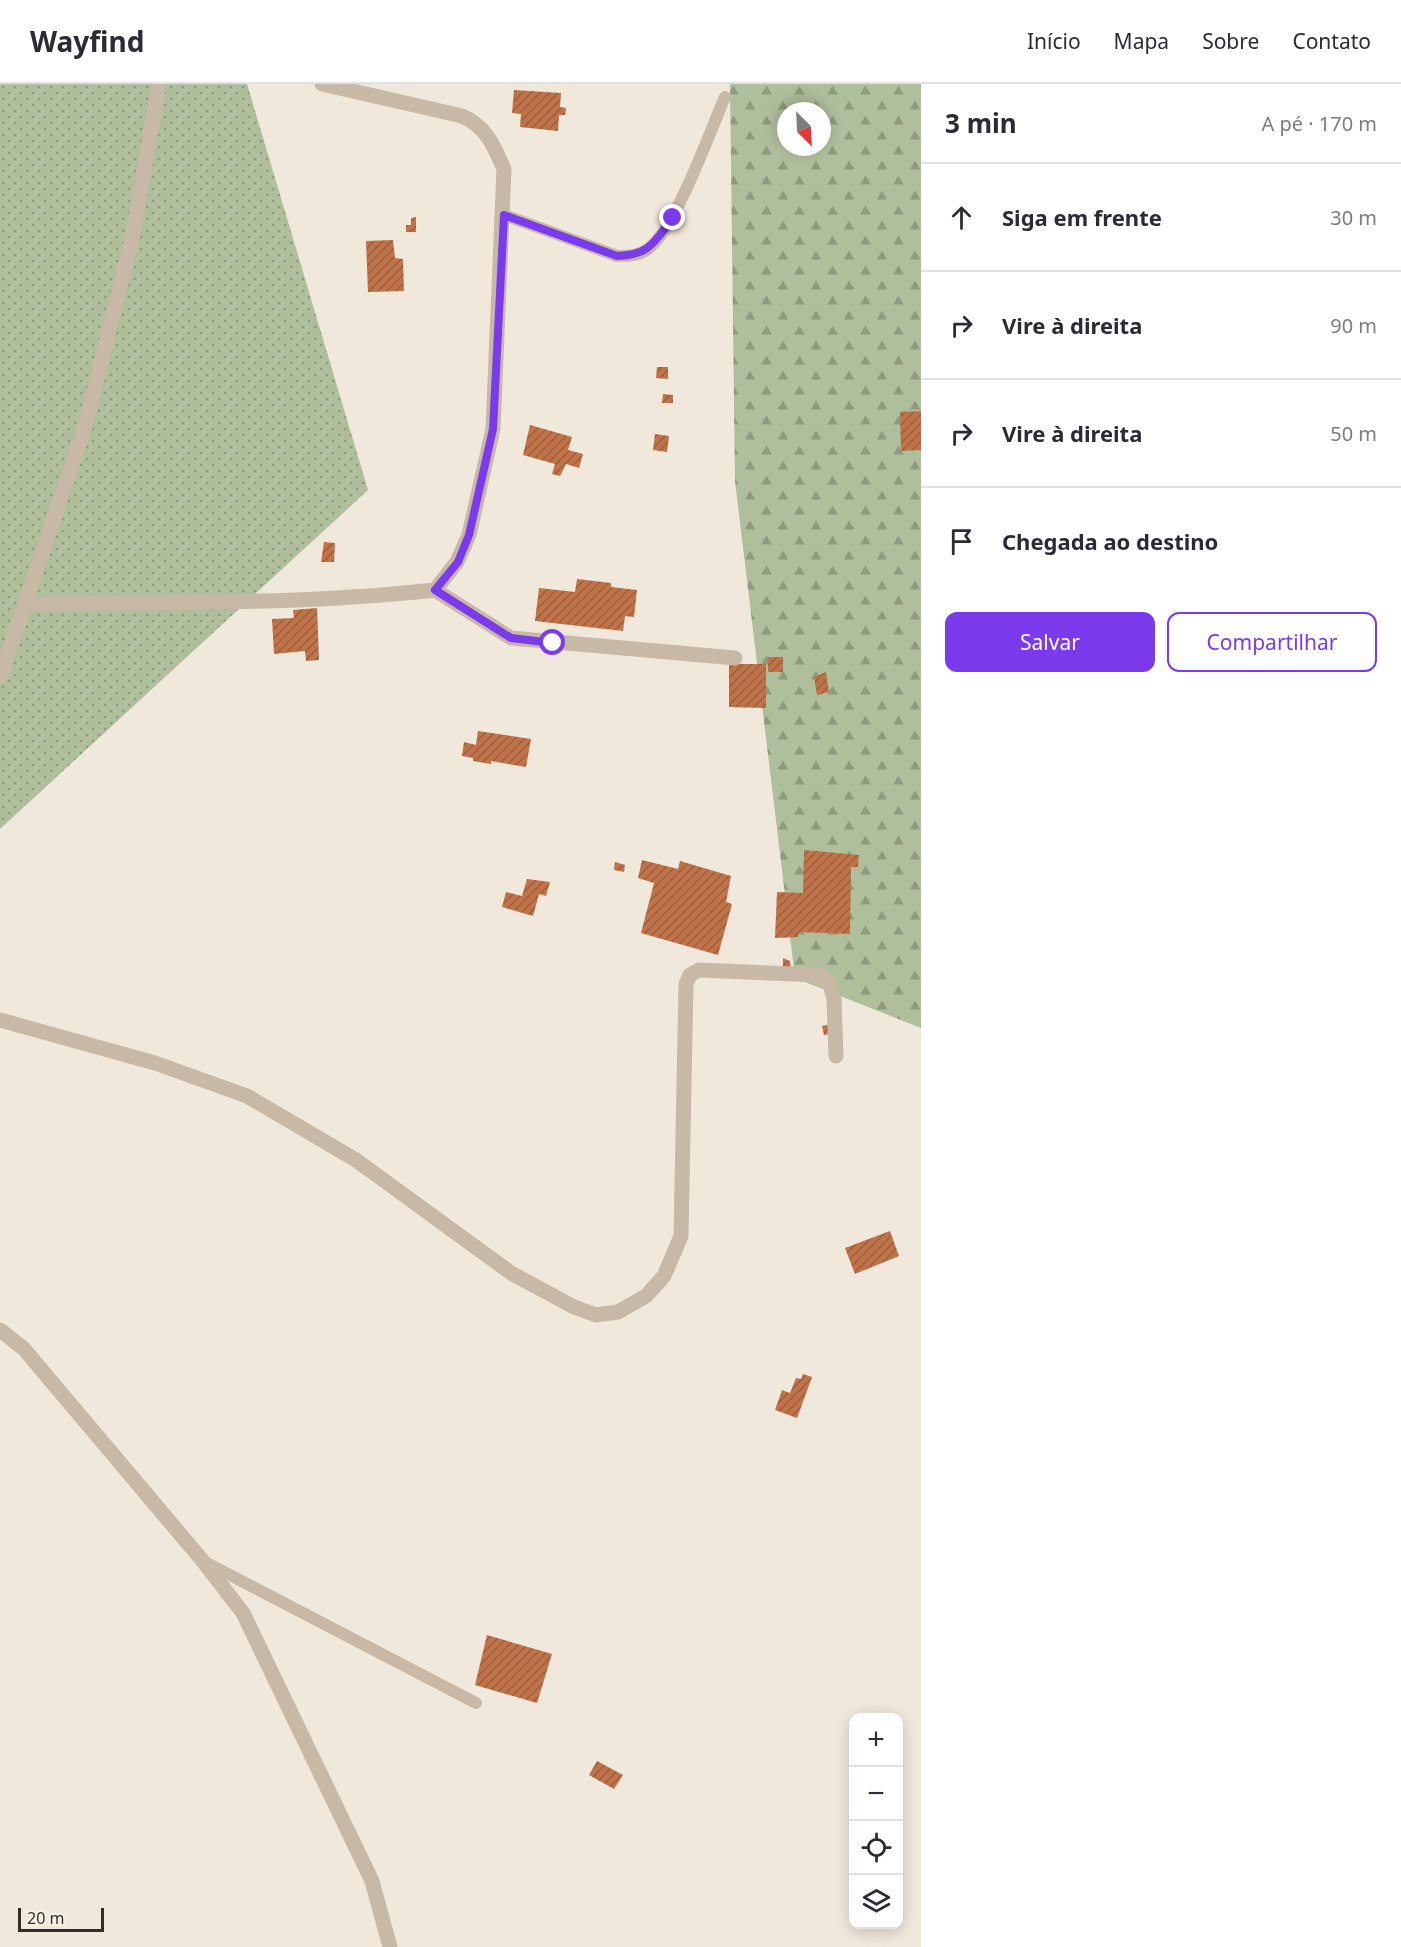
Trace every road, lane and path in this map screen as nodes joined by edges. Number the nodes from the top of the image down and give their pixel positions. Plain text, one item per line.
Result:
1 (159, 84) edge
2 (322, 84) edge
3 (724, 97) dead end
4 (504, 215) junction
5 (435, 590) junction
6 (25, 604) junction
7 (735, 658) dead end
8 (0, 677) edge
9 (0, 1020) edge
10 (836, 1056) dead end
11 (0, 1330) edge
12 (202, 1560) junction
13 (476, 1703) dead end
14 (390, 1947) edge

1 - 6 street
2 - 4 street
3 - 4 lane
4 - 5 street
5 - 6 street
5 - 7 street
6 - 8 street
9 - 10 street
11 - 12 street
12 - 13 lane
12 - 14 street

